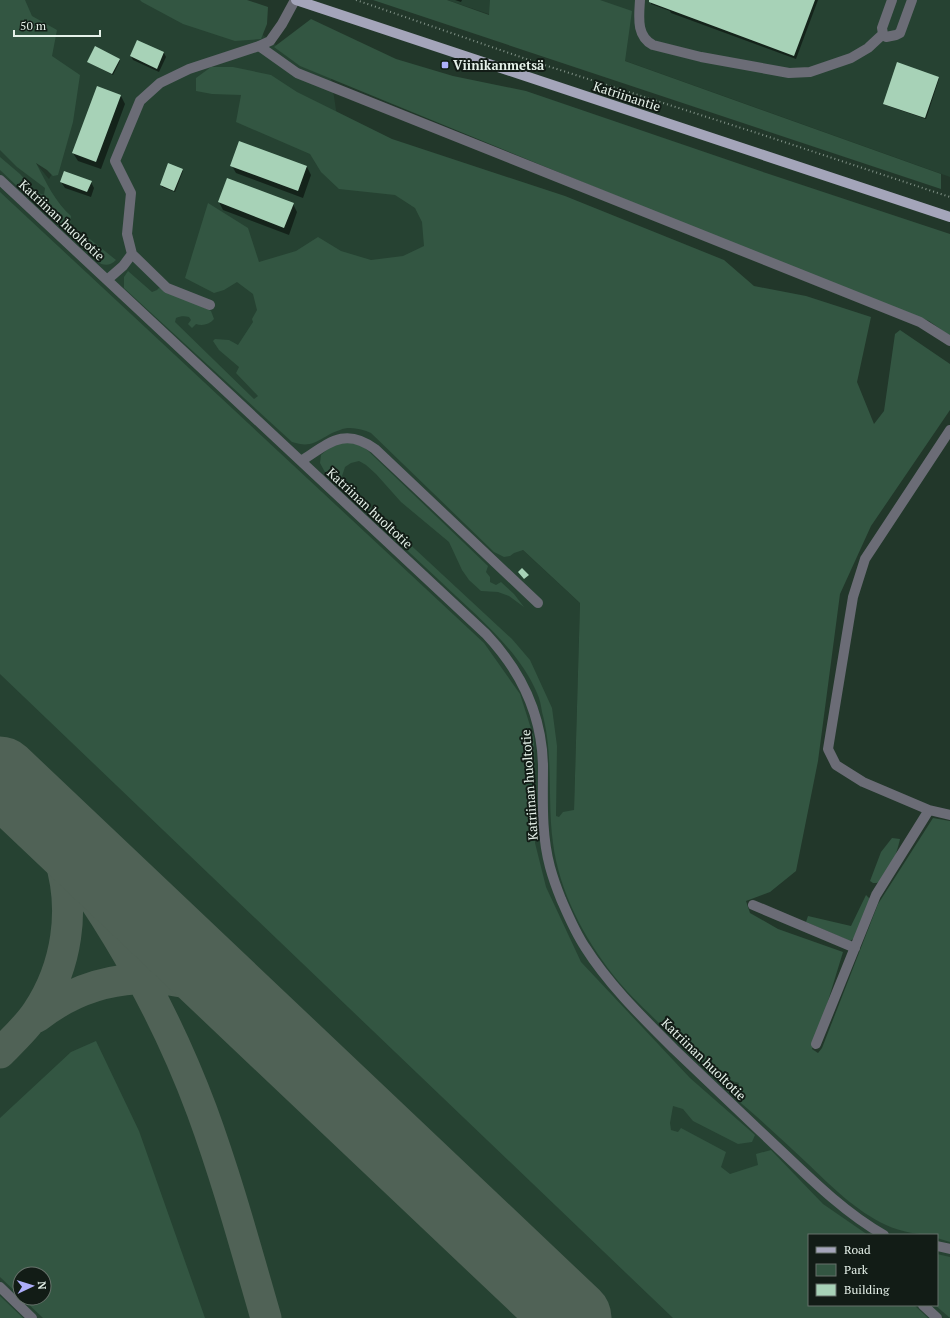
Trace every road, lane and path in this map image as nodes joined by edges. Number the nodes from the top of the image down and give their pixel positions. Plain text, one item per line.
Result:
1 (295, 0) edge
2 (356, 0) edge
3 (640, 0) edge
4 (892, 0) edge
5 (912, 0) edge
6 (323, 4) edge
7 (883, 34) junction
8 (259, 46) junction
9 (0, 180) edge
10 (950, 197) edge
11 (950, 217) edge
12 (132, 254) junction
13 (107, 280) junction
14 (210, 305) dead end
15 (950, 342) edge
16 (950, 430) edge
17 (301, 461) junction
18 (538, 602) dead end
19 (929, 810) junction
20 (950, 815) edge
21 (753, 905) dead end
22 (855, 948) junction
23 (816, 1044) dead end
24 (882, 1234) edge
25 (938, 1246) edge
26 (950, 1249) edge
27 (0, 1287) edge
28 (924, 1306) edge
29 (32, 1318) edge
30 (937, 1318) edge

1 - 6 main road, Katriinantie
1 - 8 lane
2 - 10 path
3 - 7 lane
4 - 7 lane
5 - 7 lane
6 - 11 main road, Katriinantie
8 - 12 lane
8 - 15 lane
9 - 13 lane, Katriinan huoltotie
12 - 13 lane, Katriinan huoltotie
12 - 14 lane
13 - 17 lane, Katriinan huoltotie
16 - 19 lane
17 - 18 lane
17 - 24 lane, Katriinan huoltotie
19 - 20 lane
19 - 22 lane
21 - 22 lane
22 - 23 lane
25 - 26 lane
27 - 29 lane
28 - 30 lane

